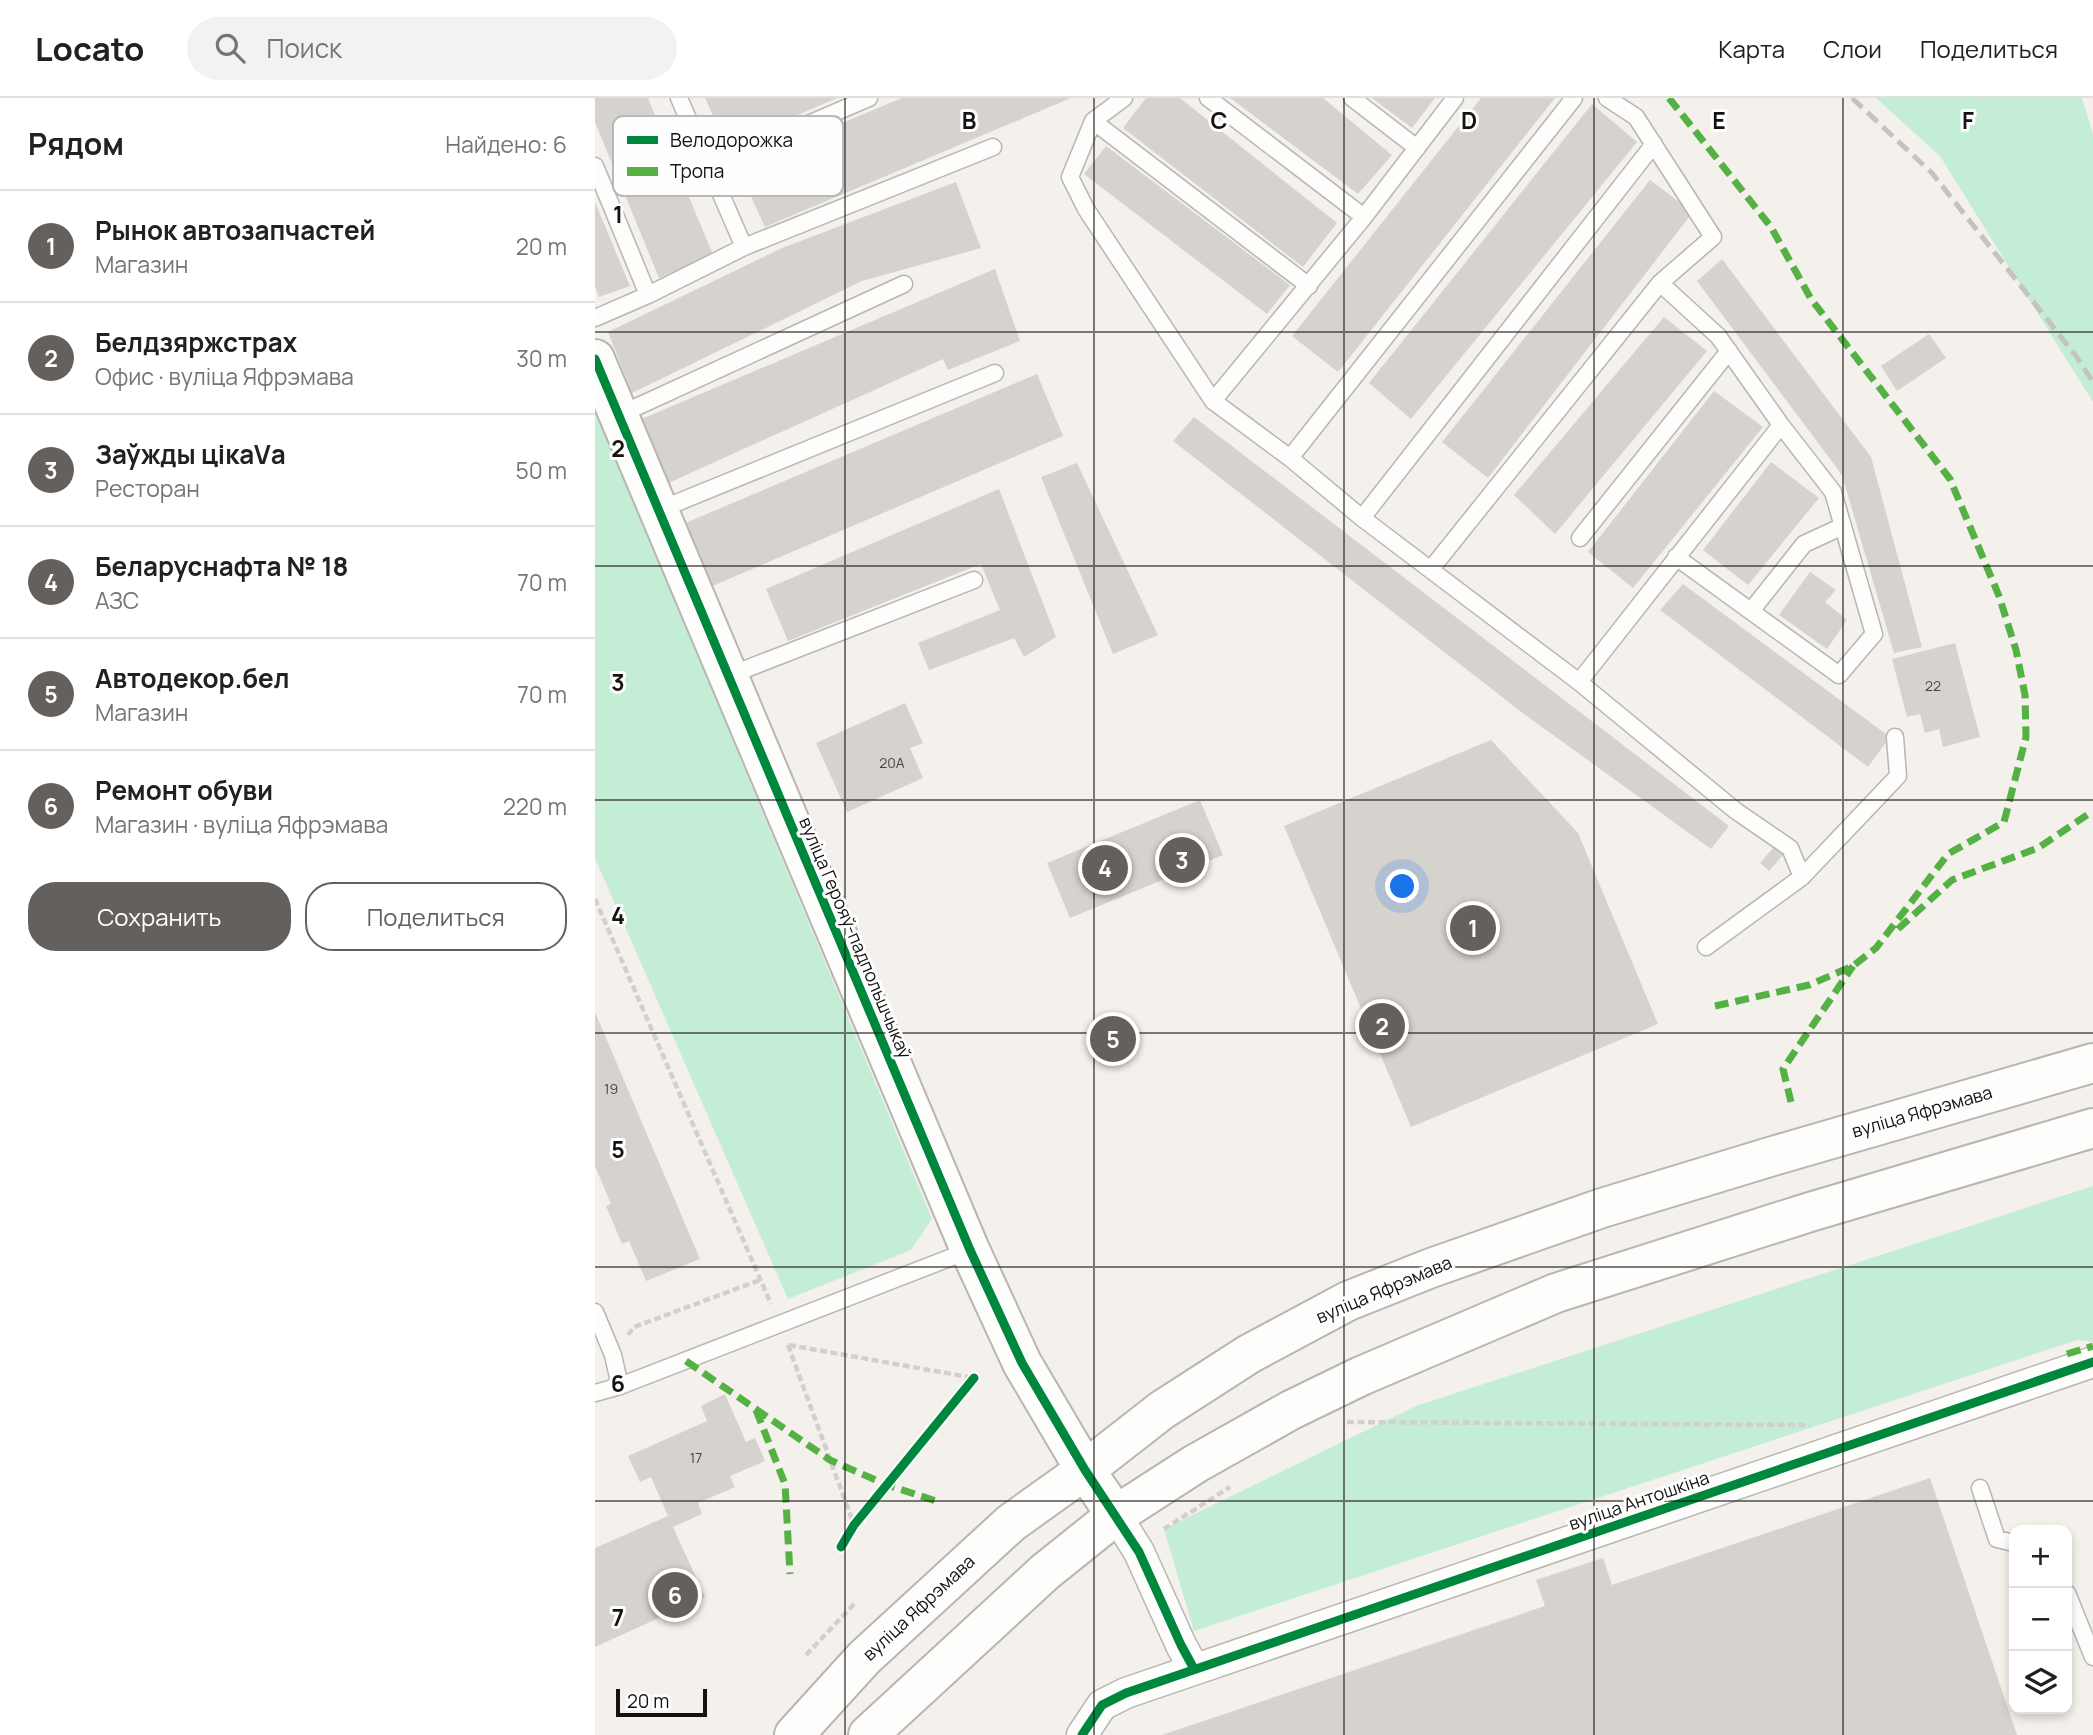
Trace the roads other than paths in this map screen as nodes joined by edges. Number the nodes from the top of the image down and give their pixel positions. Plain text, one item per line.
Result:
1 (678, 98) edge
2 (869, 98) edge
3 (1124, 98) edge
4 (1208, 98) edge
5 (1352, 98) edge
6 (1455, 98) edge
7 (1574, 98) edge
8 (1607, 98) edge
9 (686, 116) edge
10 (827, 116) edge
11 (1093, 121) junction
12 (1654, 144) junction
13 (993, 147) dead end
14 (1417, 148) junction
15 (595, 166) edge
16 (721, 196) edge
17 (1364, 217) junction
18 (744, 247) junction
19 (1660, 283) junction
20 (904, 284) dead end
21 (1309, 286) junction
22 (648, 295) junction
23 (595, 318) edge
24 (1729, 351) junction
25 (595, 359) edge
26 (995, 373) dead end
27 (1213, 401) junction
28 (619, 415) junction
29 (1781, 425) junction
30 (1290, 458) junction
31 (659, 510) junction
32 (1362, 518) junction
33 (1843, 526) junction
34 (1580, 538) dead end
35 (1676, 557) junction
36 (1431, 569) junction
37 (974, 580) dead end
38 (1751, 611) junction
39 (728, 676) junction
40 (1579, 682) junction
41 (1895, 737) dead end
42 (1803, 877) junction
43 (1706, 947) dead end
44 (2093, 1063) edge
45 (2093, 1128) edge
46 (969, 1251) junction
47 (595, 1312) edge
48 (2093, 1362) edge
49 (620, 1386) junction
50 (595, 1393) edge
51 (1084, 1470) junction
52 (1980, 1488) dead end
53 (1116, 1515) junction
54 (2009, 1542) edge
55 (2072, 1605) edge
56 (2093, 1657) edge
57 (1194, 1669) junction
58 (794, 1735) edge
59 (868, 1735) edge
60 (1082, 1735) edge

1 - 9 lane
2 - 10 lane
3 - 11 lane
4 - 17 lane
5 - 14 lane
6 - 14 lane
7 - 30 lane
8 - 12 lane
11 - 21 lane
11 - 27 lane
12 - 19 lane
12 - 32 lane
13 - 18 lane
14 - 17 lane
15 - 22 lane
16 - 18 lane
17 - 21 lane
18 - 22 lane
19 - 24 lane
19 - 36 lane
20 - 28 lane
21 - 27 lane
22 - 23 lane
24 - 29 lane
24 - 34 lane
25 - 28 main road, вуліца Герояў-падпольшчыкаў
26 - 31 lane
27 - 30 lane
28 - 31 main road, вуліца Герояў-падпольшчыкаў
29 - 33 lane
29 - 35 lane
30 - 32 lane
31 - 39 main road, вуліца Герояў-падпольшчыкаў
32 - 36 lane
33 - 38 lane
33 - 38 lane
35 - 38 lane
35 - 40 lane
36 - 40 lane
37 - 39 lane
39 - 46 main road, вуліца Герояў-падпольшчыкаў
40 - 42 lane
41 - 42 lane
42 - 43 lane
44 - 51 main road, вуліца Яфрэмава
45 - 53 main road
46 - 49 lane
46 - 51 main road, вуліца Герояў-падпольшчыкаў
47 - 49 lane
48 - 57 street, вуліца Антошкіна
49 - 50 lane
51 - 53 main road, вуліца Герояў-падпольшчыкаў
51 - 58 main road, вуліца Яфрэмава
52 - 54 lane
53 - 57 street
53 - 59 main road
55 - 56 lane
57 - 60 street, вуліца Антошкіна

